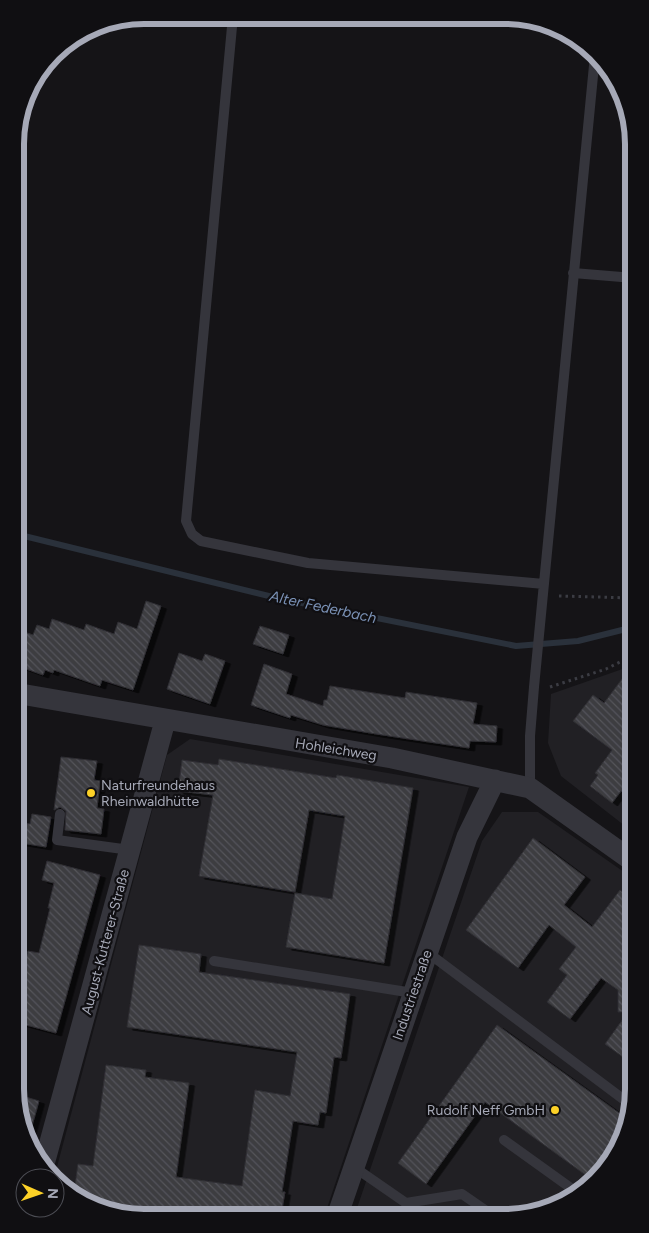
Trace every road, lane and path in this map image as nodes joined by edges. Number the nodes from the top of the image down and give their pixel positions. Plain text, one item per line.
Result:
1 (231, 24) edge
2 (594, 64) edge
3 (573, 272) junction
4 (625, 277) edge
5 (544, 584) junction
6 (543, 595) junction
7 (625, 598) edge
8 (625, 660) edge
9 (535, 683) junction
10 (24, 695) edge
11 (165, 721) junction
12 (495, 780) junction
13 (530, 788) junction
14 (60, 814) dead end
15 (130, 850) junction
16 (625, 856) edge
17 (427, 952) junction
18 (214, 961) dead end
19 (413, 993) junction
20 (624, 1101) edge
21 (504, 1140) dead end
22 (46, 1158) edge
23 (354, 1167) junction
24 (572, 1189) edge
25 (340, 1209) edge
26 (484, 1209) edge

1 - 5 lane
2 - 3 lane
3 - 4 lane
3 - 5 lane
5 - 6 lane
6 - 7 path
6 - 9 lane
8 - 9 path
9 - 13 lane
10 - 11 street, Hohleichweg
11 - 12 street, Hohleichweg
11 - 15 street, August-Kutterer-Straße
12 - 13 street, Hohleichweg
12 - 17 street, Industriestraße
13 - 16 street, Hohleichweg
14 - 15 lane
15 - 22 street, August-Kutterer-Straße
17 - 19 street, Industriestraße
17 - 20 lane
18 - 19 lane
19 - 23 street, Industriestraße
21 - 24 lane
23 - 25 street, Industriestraße
23 - 26 lane

